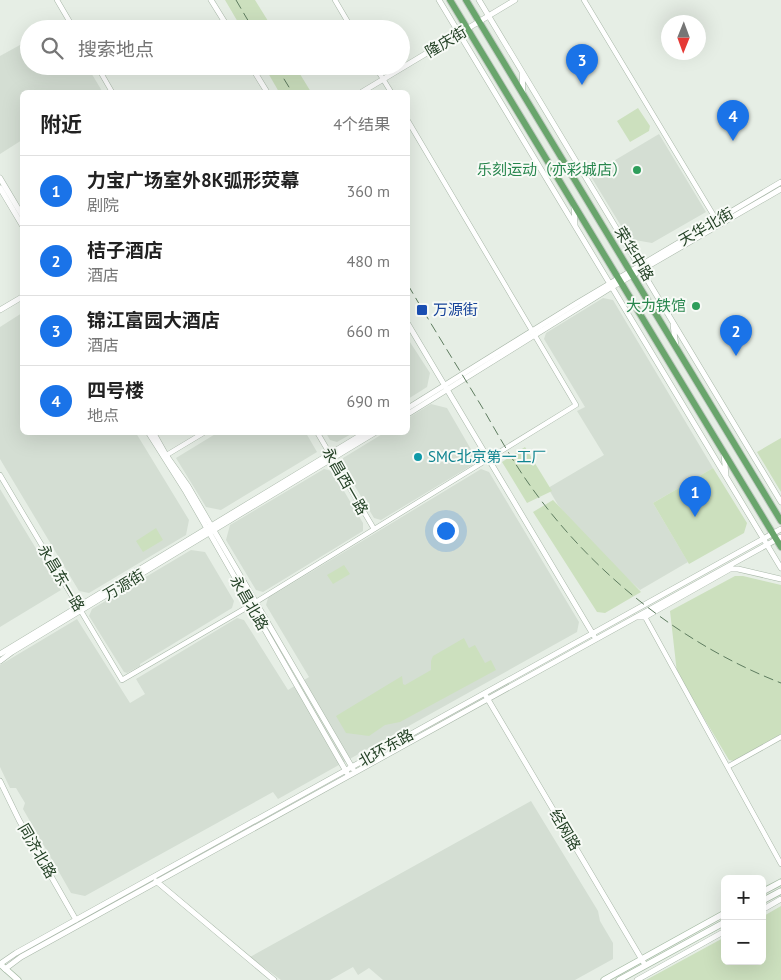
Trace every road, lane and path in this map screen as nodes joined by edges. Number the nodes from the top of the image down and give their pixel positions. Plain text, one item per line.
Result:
1 (57, 0) edge
2 (211, 0) edge
3 (335, 0) edge
4 (439, 0) edge
5 (450, 0) edge
6 (466, 0) edge
7 (479, 0) edge
8 (515, 0) edge
9 (584, 0) edge
10 (489, 16) junction
11 (69, 20) edge
12 (223, 20) edge
13 (347, 20) edge
14 (479, 22) junction
15 (467, 29) junction
16 (459, 34) junction
17 (410, 64) edge
18 (522, 71) junction
19 (102, 75) edge
20 (257, 75) edge
21 (380, 75) edge
22 (391, 75) edge
23 (383, 80) junction
24 (111, 90) edge
25 (266, 90) edge
26 (366, 90) edge
27 (389, 90) edge
28 (523, 94) junction
29 (410, 124) edge
30 (0, 178) edge
31 (781, 182) edge
32 (0, 188) edge
33 (781, 189) edge
34 (574, 205) junction
35 (20, 212) edge
36 (717, 220) junction
37 (20, 222) edge
38 (575, 225) junction
39 (641, 268) junction
40 (631, 273) junction
41 (620, 280) junction
42 (611, 285) junction
43 (20, 298) edge
44 (0, 310) edge
45 (673, 322) junction
46 (410, 327) edge
47 (534, 332) junction
48 (676, 347) junction
49 (446, 388) junction
50 (410, 407) edge
51 (410, 413) edge
52 (150, 435) edge
53 (154, 435) edge
54 (200, 435) edge
55 (319, 435) edge
56 (362, 435) edge
57 (370, 435) edge
58 (724, 455) junction
59 (164, 456) junction
60 (331, 456) junction
61 (488, 460) junction
62 (0, 474) edge
63 (726, 476) junction
64 (781, 502) edge
65 (781, 521) edge
66 (374, 529) junction
67 (781, 529) edge
68 (210, 531) junction
69 (777, 537) edge
70 (764, 539) junction
71 (767, 545) junction
72 (781, 547) edge
73 (781, 568) edge
74 (781, 579) edge
75 (253, 604) junction
76 (79, 609) junction
77 (635, 617) junction
78 (645, 617) junction
79 (594, 636) junction
80 (0, 654) edge
81 (0, 661) edge
82 (486, 696) junction
83 (781, 737) edge
84 (729, 766) junction
85 (353, 769) junction
86 (347, 773) junction
87 (0, 781) edge
88 (781, 864) edge
89 (151, 878) junction
90 (156, 882) junction
91 (781, 882) edge
92 (766, 890) edge
93 (781, 891) edge
94 (766, 899) edge
95 (781, 899) edge
96 (766, 908) edge
97 (721, 915) edge
98 (76, 920) junction
99 (721, 924) edge
100 (721, 933) edge
101 (641, 959) junction
102 (645, 965) junction
103 (2, 966) edge
104 (614, 974) junction
105 (18, 980) edge
106 (274, 980) edge
107 (600, 980) edge
108 (604, 980) edge
109 (619, 980) edge
110 (636, 980) edge

1 - 11 street
2 - 12 street
3 - 13 street
4 - 16 street
5 - 15 main road, 荣华中路
6 - 14 main road, 荣华中路
7 - 10 street
8 - 10 street, 隆庆街
9 - 36 street
10 - 14 street, 隆庆街
10 - 18 street
14 - 15 street, 隆庆街
14 - 28 main road, 荣华中路
15 - 16 street, 隆庆街
15 - 34 main road, 荣华中路
16 - 17 street, 隆庆街
16 - 38 street
18 - 28 street
18 - 39 street
19 - 24 street
20 - 25 street
21 - 23 street
22 - 23 street, 隆庆街
23 - 26 street, 隆庆街
23 - 27 street
28 - 40 main road, 荣华中路
29 - 47 street
30 - 35 street
31 - 36 street, 天华北街
32 - 37 street
33 - 39 street, 天华北街
34 - 38 street
34 - 41 main road, 荣华中路
36 - 39 street, 天华北街
38 - 42 street
39 - 40 street, 天华北街
39 - 45 street
40 - 41 street, 天华北街
40 - 48 main road, 荣华中路
41 - 42 street
41 - 58 main road, 荣华中路
42 - 47 street
42 - 63 street
43 - 44 street
45 - 48 street
45 - 64 street
46 - 49 street
47 - 49 street
47 - 61 street
48 - 65 main road, 荣华中路
49 - 50 street
49 - 51 street
49 - 61 street
52 - 59 street, 永昌北路
53 - 59 street, 永昌北路
54 - 59 street
55 - 60 street, 永昌西一路
56 - 60 street, 万源街
57 - 60 street, 万源街
58 - 63 street
58 - 69 main road, 荣华中路
59 - 68 street, 永昌北路
60 - 66 street, 永昌西一路
60 - 68 street, 万源街
61 - 66 street
61 - 79 street
62 - 76 street, 永昌东一路
63 - 70 street
66 - 75 street
67 - 69 street
68 - 75 street, 永昌北路
68 - 76 street, 万源街
69 - 70 street, 北环东路
69 - 71 street, 北环东路
69 - 72 main road, 荣华中路
70 - 71 street
70 - 79 street, 北环东路
71 - 73 street
71 - 77 street, 北环东路
74 - 78 street
75 - 76 street, 永昌东一路
75 - 85 street, 永昌北路
75 - 86 street, 永昌北路
76 - 80 street, 万源街
76 - 81 street, 万源街
77 - 78 street
77 - 79 street, 北环东路
78 - 84 street
79 - 82 street, 北环东路
82 - 85 street, 北环东路
82 - 101 street, 经网路
83 - 84 street
84 - 88 street
85 - 86 street, 北环东路
86 - 89 street, 北环东路
86 - 90 street, 北环东路
87 - 98 street, 同济北路
89 - 90 street
89 - 98 street, 北环东路
90 - 103 street, 北环东路
90 - 106 street
91 - 92 main road
93 - 94 main road
95 - 96 street
97 - 101 main road
98 - 103 street, 北环东路
99 - 102 main road
100 - 110 street
101 - 102 street, 经网路
101 - 104 main road
102 - 109 main road
103 - 105 main road
104 - 107 street
104 - 108 main road

